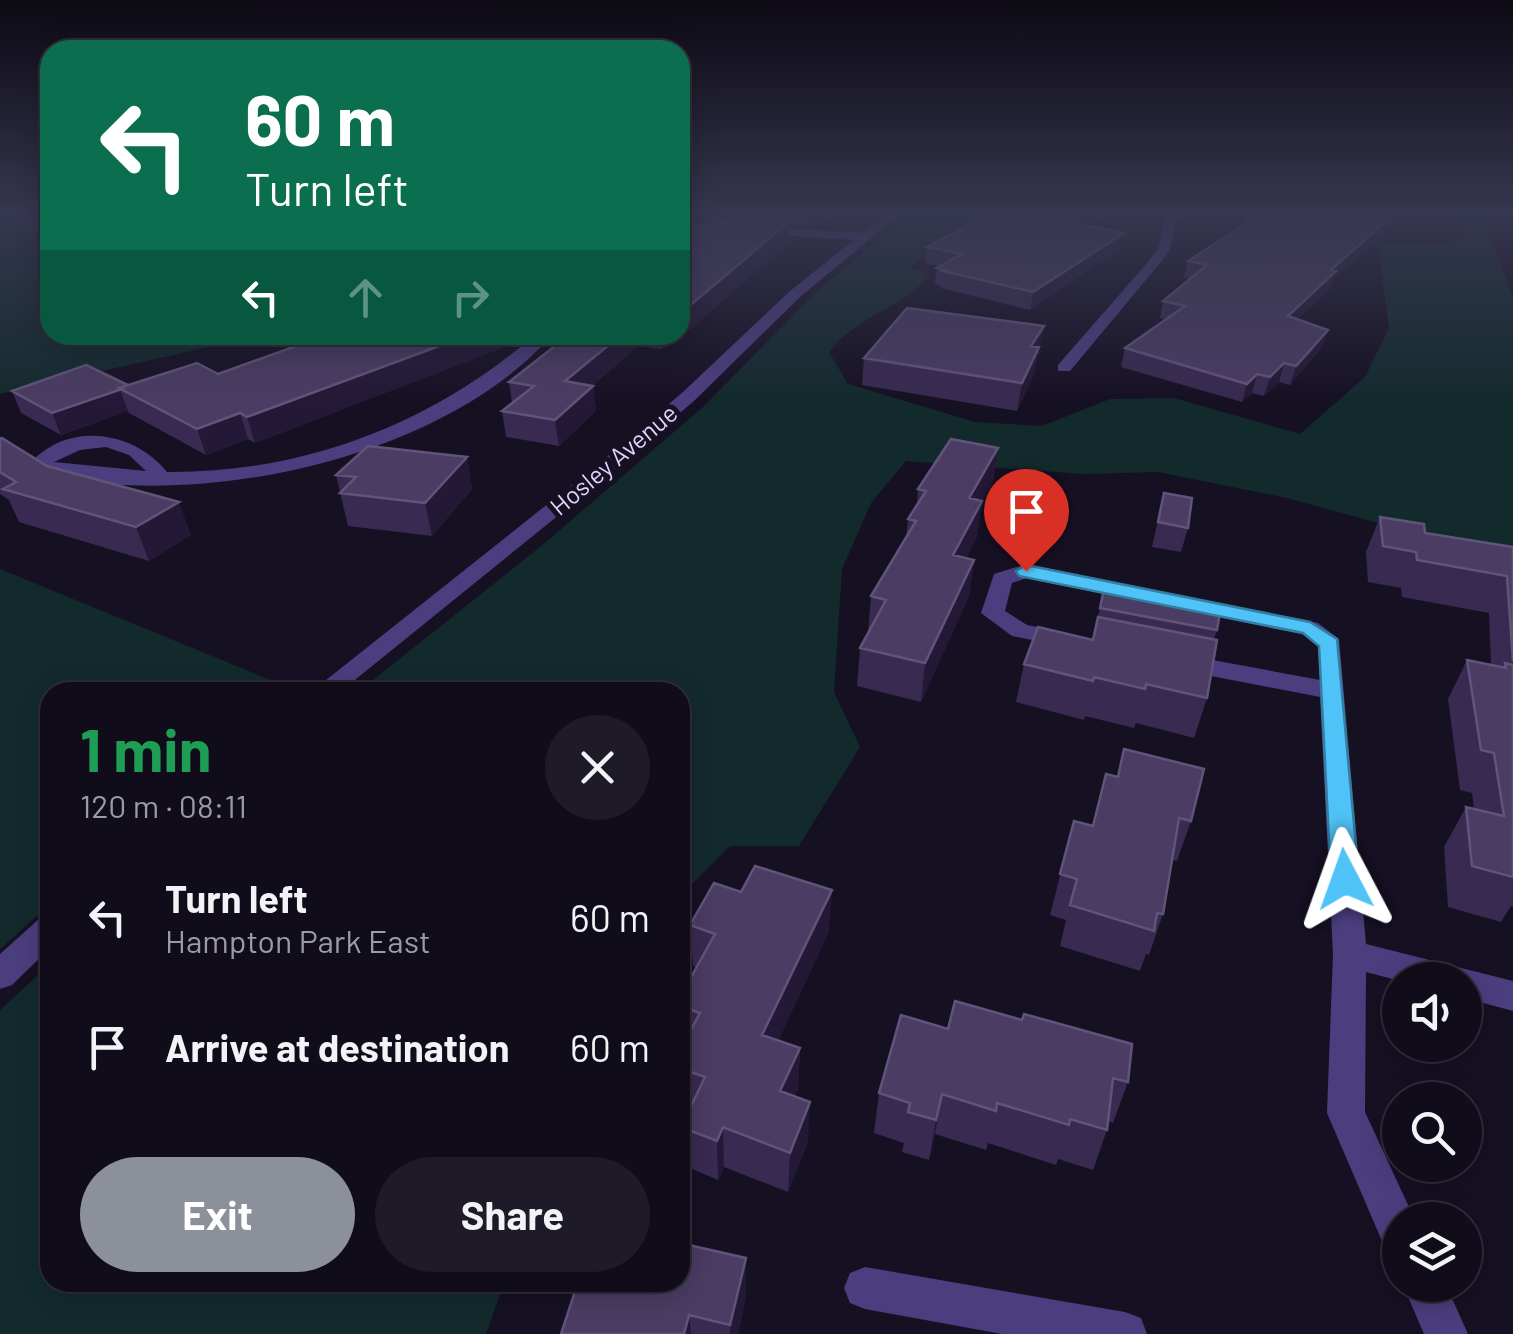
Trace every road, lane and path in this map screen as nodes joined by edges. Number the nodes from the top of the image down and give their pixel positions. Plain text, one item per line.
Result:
1 (816, 277) edge
2 (1142, 277) edge
3 (533, 345) edge
4 (1064, 368) dead end
5 (160, 476) junction
6 (1098, 646) edge
7 (1157, 657) edge
8 (337, 682) edge
9 (1332, 691) junction
10 (40, 937) edge
11 (1350, 954) junction
12 (1382, 962) edge
13 (0, 975) edge
14 (1482, 988) edge
15 (1513, 996) edge
16 (1386, 1202) edge
17 (864, 1288) dead end
18 (1432, 1302) edge
19 (1124, 1334) edge
20 (1446, 1334) edge

1 - 8 street, Hosley Avenue
2 - 4 street
3 - 5 street
5 - 5 street
6 - 9 street
7 - 9 street
9 - 11 street
10 - 13 street
11 - 12 street
11 - 16 street
14 - 15 street
17 - 19 street
18 - 20 street

